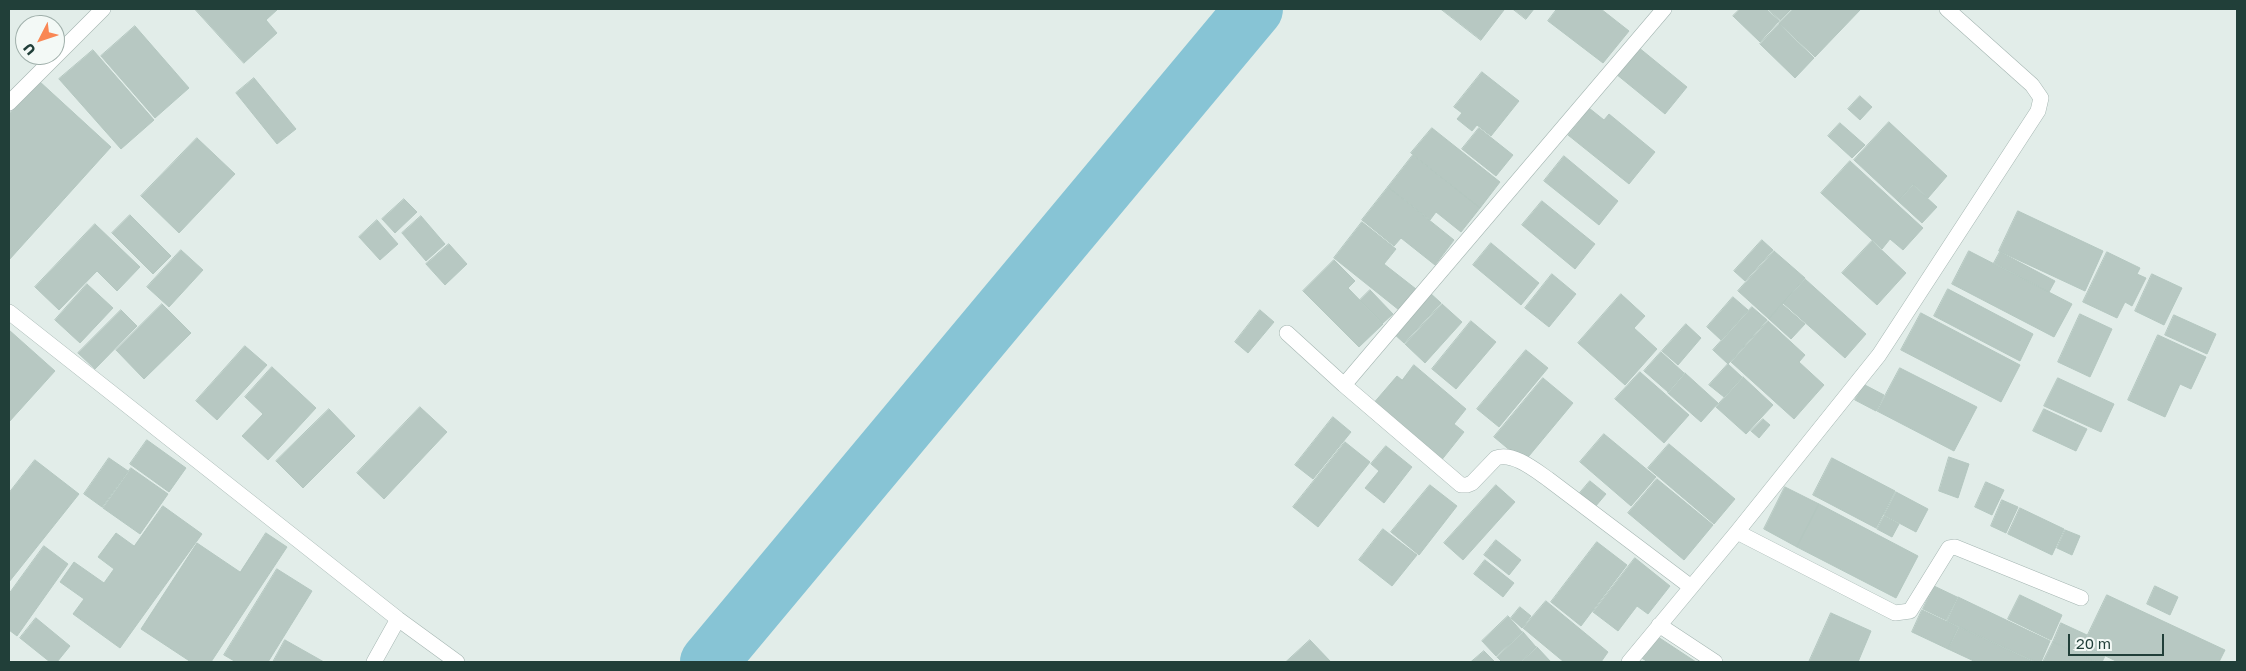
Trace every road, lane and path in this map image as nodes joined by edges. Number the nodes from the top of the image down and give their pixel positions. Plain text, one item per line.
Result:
1 (103, 9) edge
2 (1664, 9) edge
3 (1947, 9) edge
4 (9, 103) edge
5 (9, 312) edge
6 (1287, 333) dead end
7 (1344, 385) junction
8 (1737, 532) junction
9 (1691, 586) junction
10 (2081, 598) dead end
11 (398, 619) junction
12 (1659, 625) junction
13 (374, 662) edge
14 (457, 662) edge
15 (1630, 662) edge
16 (1715, 662) edge

1 - 4 street
2 - 7 street
3 - 8 street
5 - 11 street
6 - 7 street
7 - 9 street
8 - 9 street
8 - 10 street
9 - 12 street
11 - 13 street
11 - 14 street
12 - 15 street
12 - 16 street

